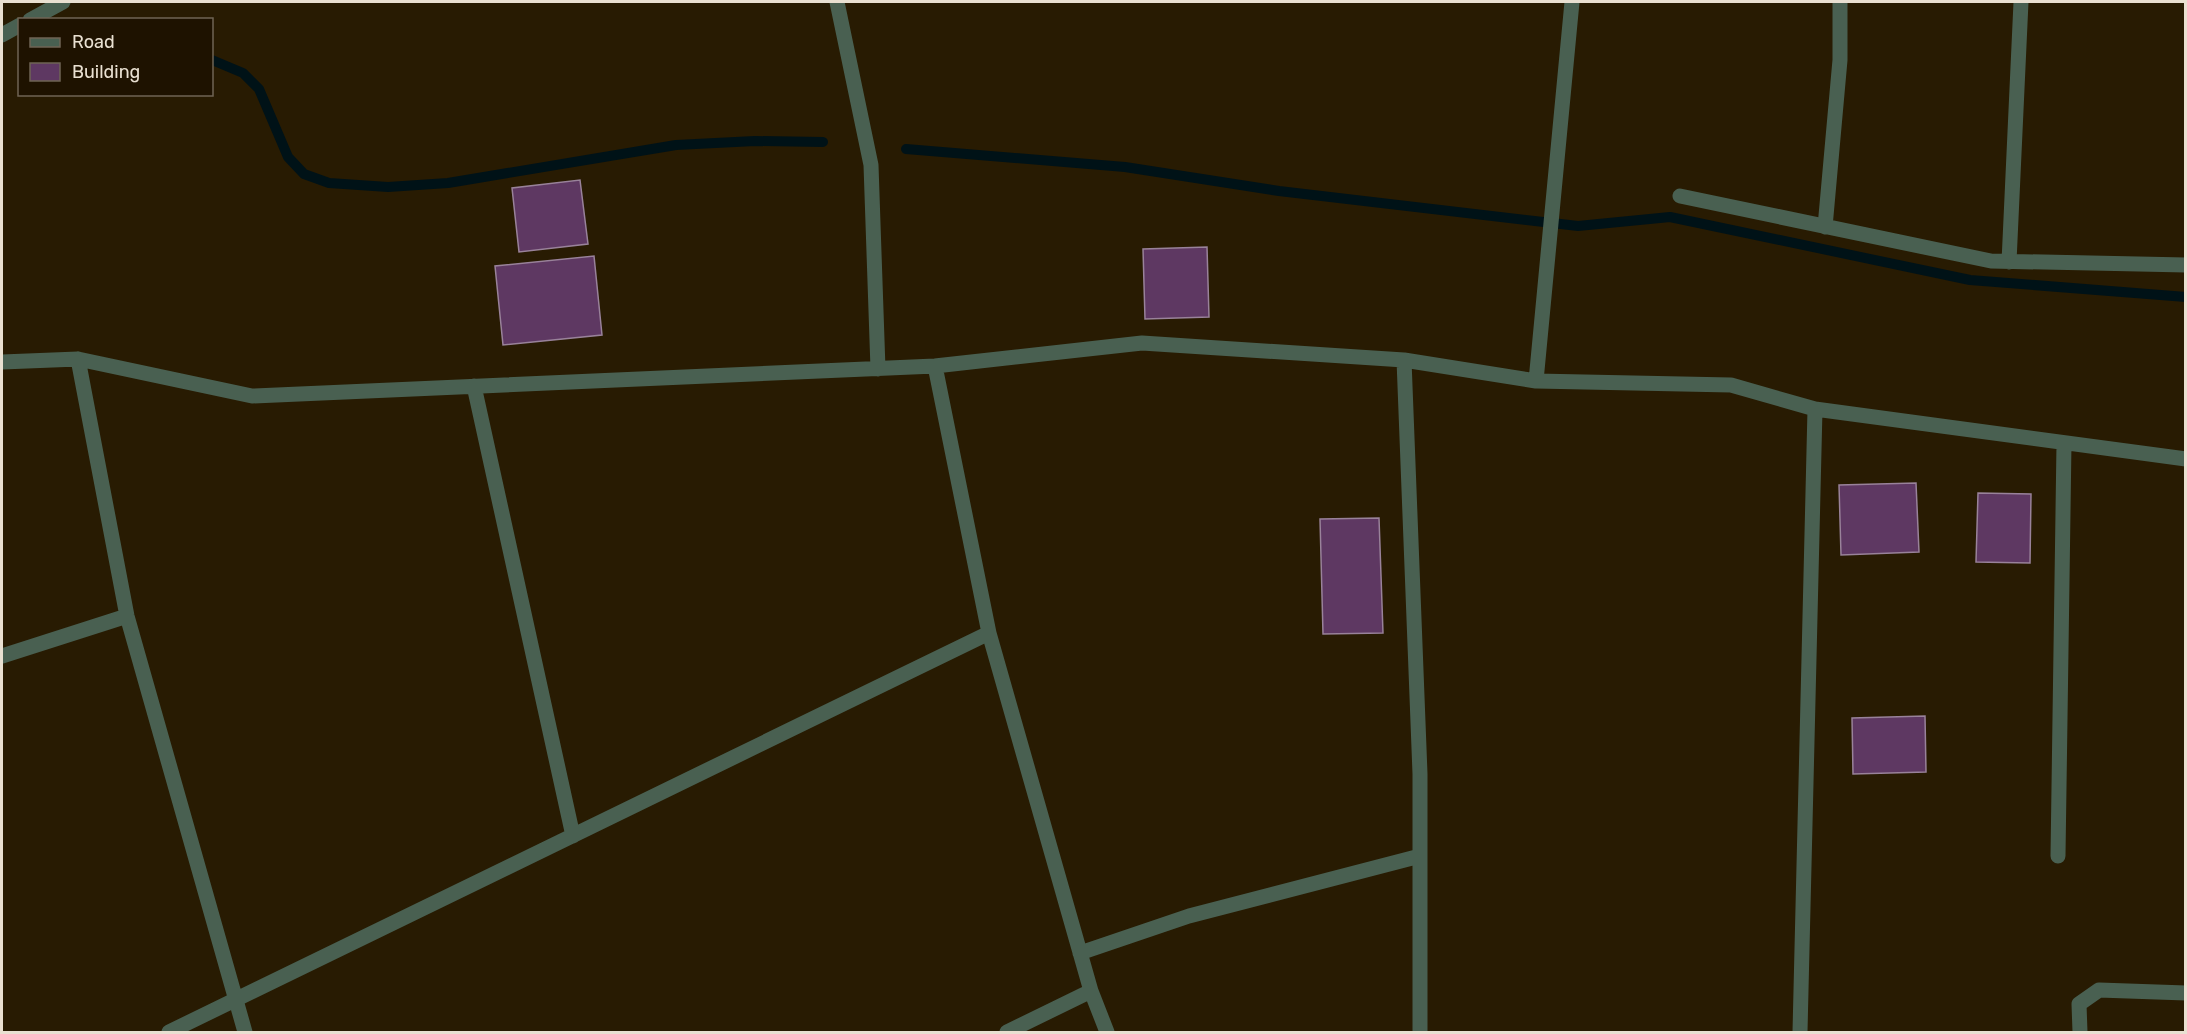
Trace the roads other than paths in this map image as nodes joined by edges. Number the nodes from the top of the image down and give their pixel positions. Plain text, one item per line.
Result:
1 (63, 2) edge
2 (837, 2) edge
3 (1572, 2) edge
4 (1840, 2) edge
5 (2020, 2) edge
6 (34, 18) edge
7 (18, 26) edge
8 (2, 35) edge
9 (1680, 196) dead end
10 (1825, 227) junction
11 (2009, 262) junction
12 (2186, 265) edge
13 (78, 359) junction
14 (1404, 360) junction
15 (2, 362) edge
16 (935, 366) junction
17 (878, 369) junction
18 (1536, 381) junction
19 (474, 386) junction
20 (1815, 409) junction
21 (2064, 443) junction
22 (2186, 459) edge
23 (127, 616) junction
24 (989, 633) junction
25 (2, 656) edge
26 (573, 836) junction
27 (1420, 856) junction
28 (2058, 856) dead end
29 (1080, 953) junction
30 (1091, 991) junction
31 (2186, 993) edge
32 (237, 999) junction
33 (169, 1032) edge
34 (245, 1032) edge
35 (1007, 1032) edge
36 (1107, 1032) edge
37 (1420, 1032) edge
38 (1800, 1032) edge
39 (2080, 1032) edge

1 - 6 street
2 - 17 street
3 - 18 street
4 - 10 street
5 - 11 street
7 - 8 street
9 - 10 street
10 - 11 street
11 - 12 street
13 - 15 street
13 - 19 street
13 - 23 street
14 - 16 street
14 - 18 street
14 - 27 street
16 - 17 street
16 - 24 street
17 - 19 street
18 - 20 street
19 - 26 street
20 - 21 street
20 - 38 street
21 - 22 street
21 - 28 street
23 - 25 street
23 - 32 street
24 - 26 street
24 - 29 street
26 - 32 street
27 - 29 street
27 - 37 street
29 - 30 street
30 - 35 street
30 - 36 street
31 - 39 street
32 - 33 street
32 - 34 street

